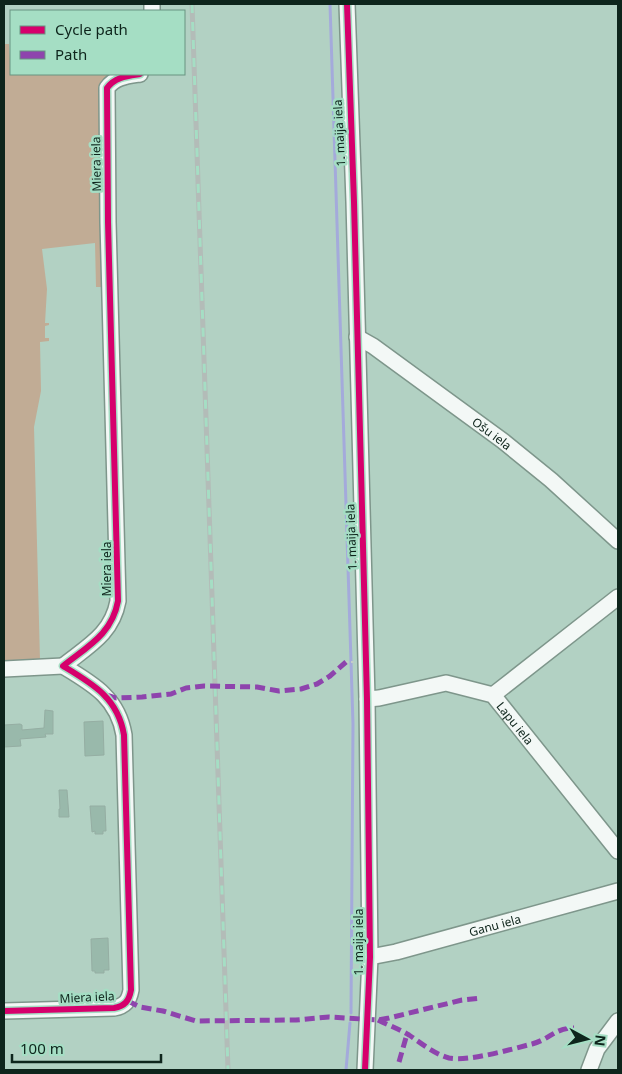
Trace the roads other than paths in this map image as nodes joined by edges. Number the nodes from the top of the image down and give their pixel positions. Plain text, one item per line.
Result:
1 (346, 4) edge
2 (133, 75) edge
3 (357, 337) junction
4 (618, 541) edge
5 (618, 597) edge
6 (63, 666) junction
7 (4, 669) edge
8 (493, 695) junction
9 (367, 699) junction
10 (618, 851) edge
11 (618, 891) edge
12 (370, 957) junction
13 (4, 1011) edge
14 (618, 1021) edge
15 (365, 1070) edge
16 (588, 1070) edge

1 - 3 street, 1. maija iela
2 - 6 street, Miera iela
3 - 4 street, Ošu iela
3 - 9 street, 1. maija iela
5 - 8 street
6 - 7 street
6 - 13 street, Miera iela
8 - 9 street, Lapu iela
8 - 10 street, Lapu iela
9 - 12 street, 1. maija iela
11 - 12 street, Ganu iela
12 - 15 street, 1. maija iela
14 - 16 street

